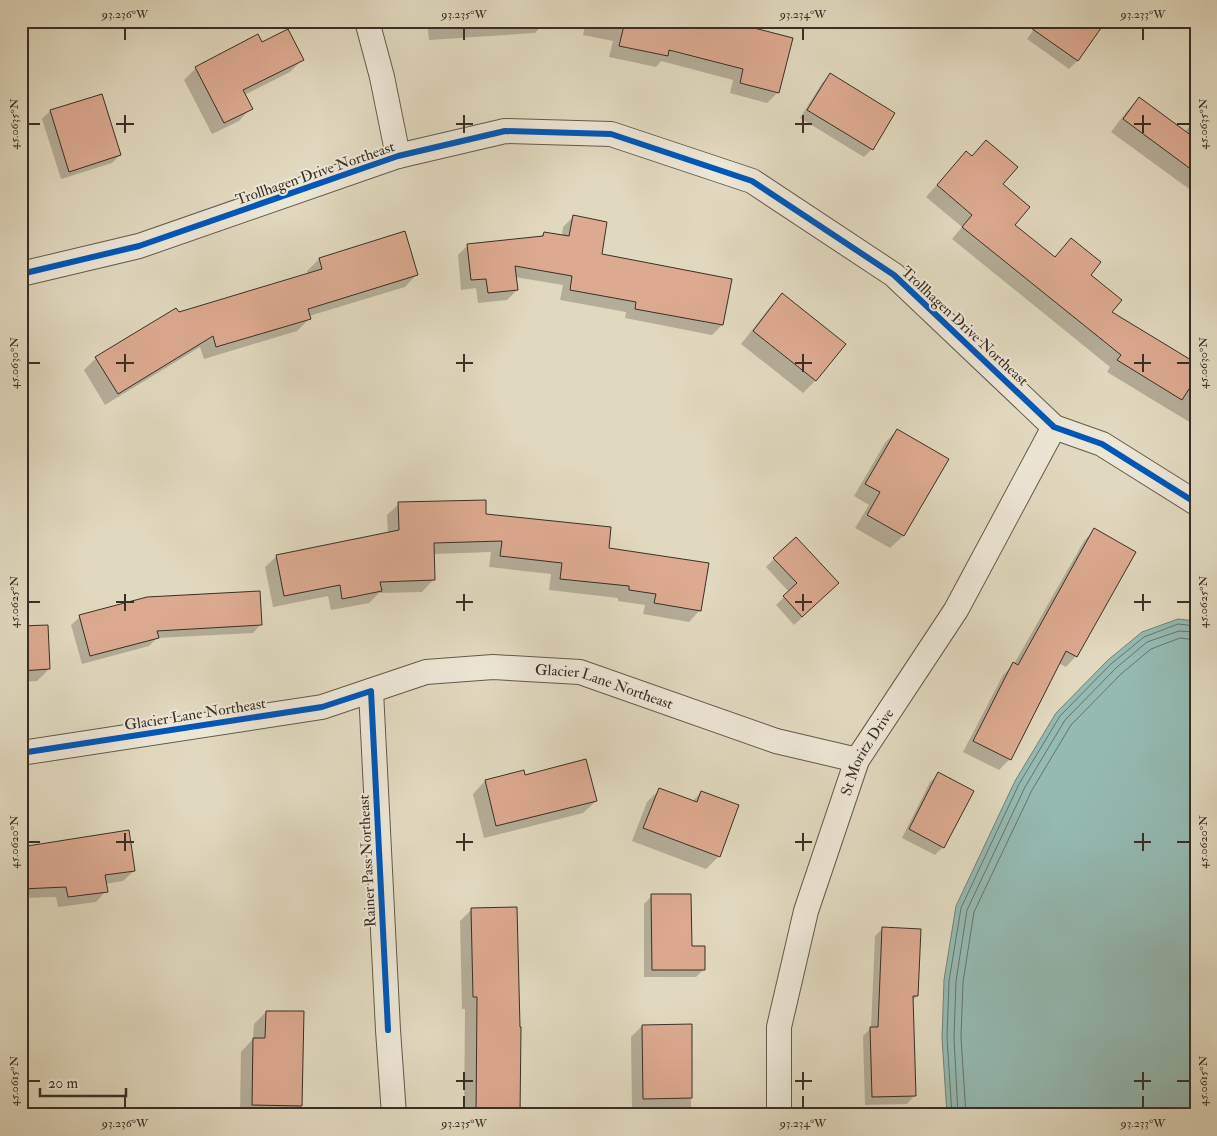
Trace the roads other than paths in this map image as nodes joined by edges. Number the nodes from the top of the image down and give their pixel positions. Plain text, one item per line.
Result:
1 (367, 21) edge
2 (398, 156) junction
3 (21, 274) edge
4 (1054, 427) junction
5 (1196, 502) edge
6 (371, 691) junction
7 (21, 752) edge
8 (857, 760) junction
9 (394, 1115) edge
10 (779, 1115) edge

1 - 2 street
2 - 3 street, Trollhagen Drive Northeast
2 - 4 street, Trollhagen Drive Northeast
4 - 5 street, Trollhagen Drive Northeast
4 - 8 street, St Moritz Drive
6 - 7 street, Glacier Lane Northeast
6 - 8 street, Glacier Lane Northeast
6 - 9 street, Rainer Pass Northeast
8 - 10 street, St Moritz Drive

